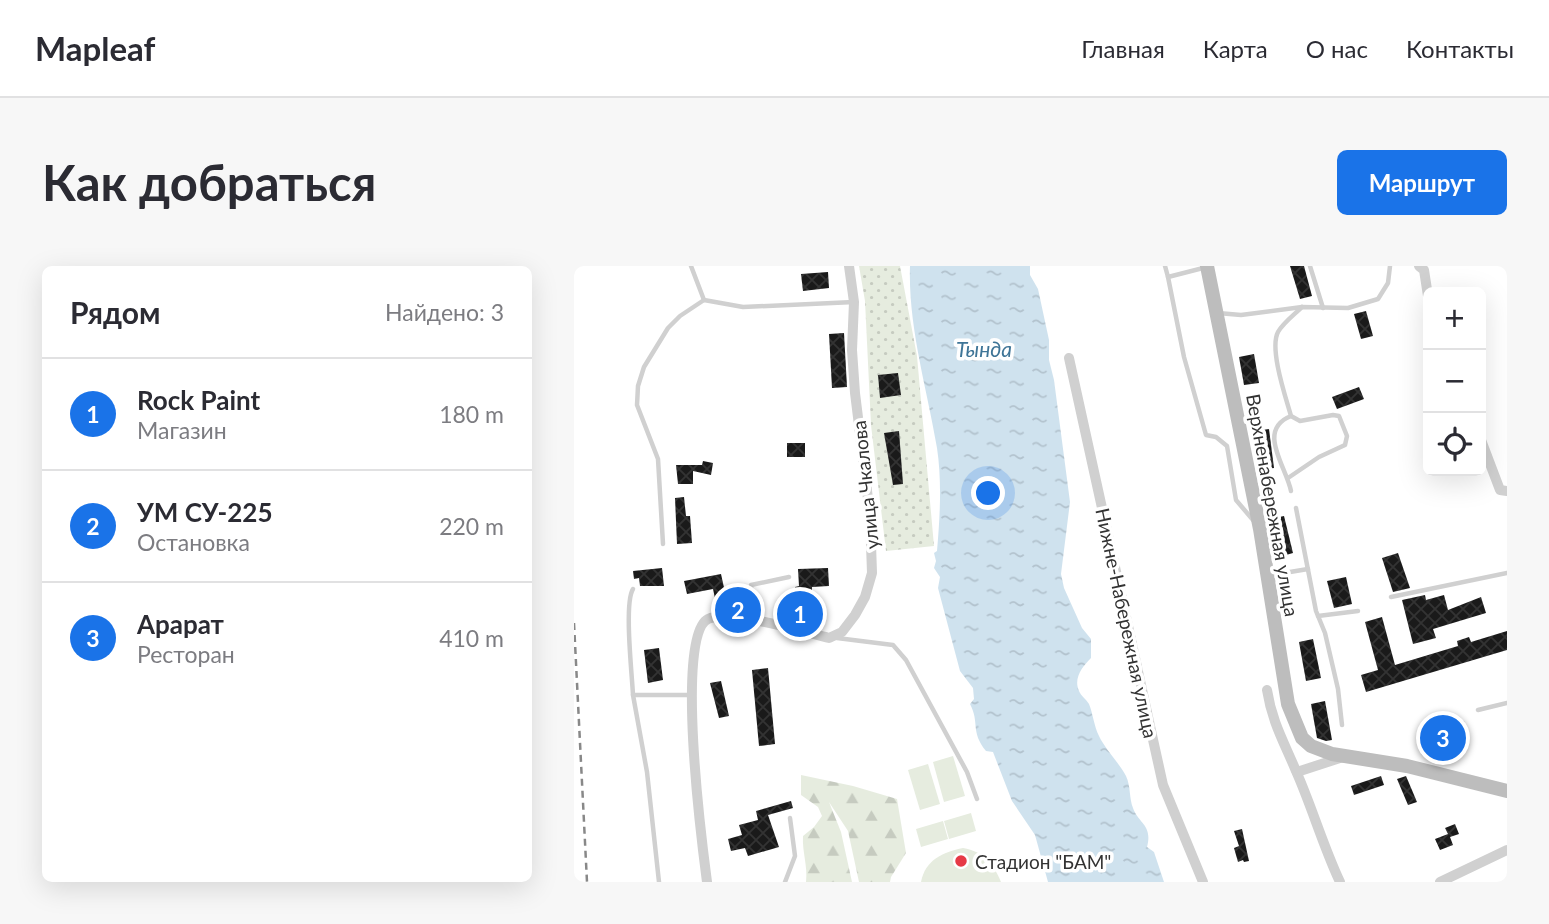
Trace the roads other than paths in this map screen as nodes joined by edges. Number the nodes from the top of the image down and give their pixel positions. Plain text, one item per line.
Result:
1 (691, 266) edge
2 (849, 266) edge
3 (1165, 266) edge
4 (1207, 266) edge
5 (1310, 266) edge
6 (1390, 266) edge
7 (1423, 268) edge
8 (1168, 277) junction
9 (1426, 287) edge
10 (705, 300) junction
11 (855, 302) junction
12 (1302, 307) junction
13 (1323, 308) junction
14 (1217, 313) junction
15 (1069, 358) dead end
16 (1291, 416) junction
17 (1486, 453) edge
18 (1288, 478) junction
19 (1291, 491) dead end
20 (1507, 491) edge
21 (1296, 508) dead end
22 (1260, 528) junction
23 (663, 544) dead end
24 (1308, 569) junction
25 (1507, 573) edge
26 (1267, 576) junction
27 (789, 577) dead end
28 (633, 589) dead end
29 (1391, 597) dead end
30 (1358, 611) dead end
31 (1318, 616) junction
32 (752, 620) junction
33 (829, 638) junction
34 (1266, 690) dead end
35 (633, 695) junction
36 (692, 695) junction
37 (1507, 703) edge
38 (1478, 710) dead end
39 (1342, 725) dead end
40 (1348, 756) junction
41 (1297, 772) junction
42 (1507, 791) edge
43 (977, 799) dead end
44 (790, 818) dead end
45 (1507, 850) edge
46 (659, 882) edge
47 (707, 882) edge
48 (785, 882) edge
49 (1203, 882) edge
50 (1340, 882) edge
51 (1440, 882) edge

1 - 10 lane
2 - 11 street, улица Чкалова
3 - 8 lane
4 - 8 lane
4 - 14 street, Верхненабережная улица
5 - 13 lane
6 - 13 lane
7 - 9 street
8 - 22 lane
10 - 11 lane
10 - 23 lane
11 - 33 street, улица Чкалова
12 - 13 lane
12 - 14 lane
12 - 16 lane
14 - 22 street, Верхненабережная улица
15 - 49 street, Нижне-Набережная улица
16 - 18 lane
16 - 18 lane
17 - 20 street
18 - 19 lane
21 - 24 lane
22 - 26 street, Верхненабережная улица
24 - 26 lane
24 - 31 lane
25 - 29 lane
26 - 40 street, Верхненабережная улица
27 - 32 lane
28 - 35 lane
30 - 31 lane
31 - 39 lane
32 - 33 street
32 - 36 street
33 - 43 lane
34 - 41 street
35 - 36 lane
35 - 46 lane
36 - 47 street
37 - 38 lane
40 - 41 street
40 - 42 street
41 - 50 street
44 - 48 lane
45 - 51 street

